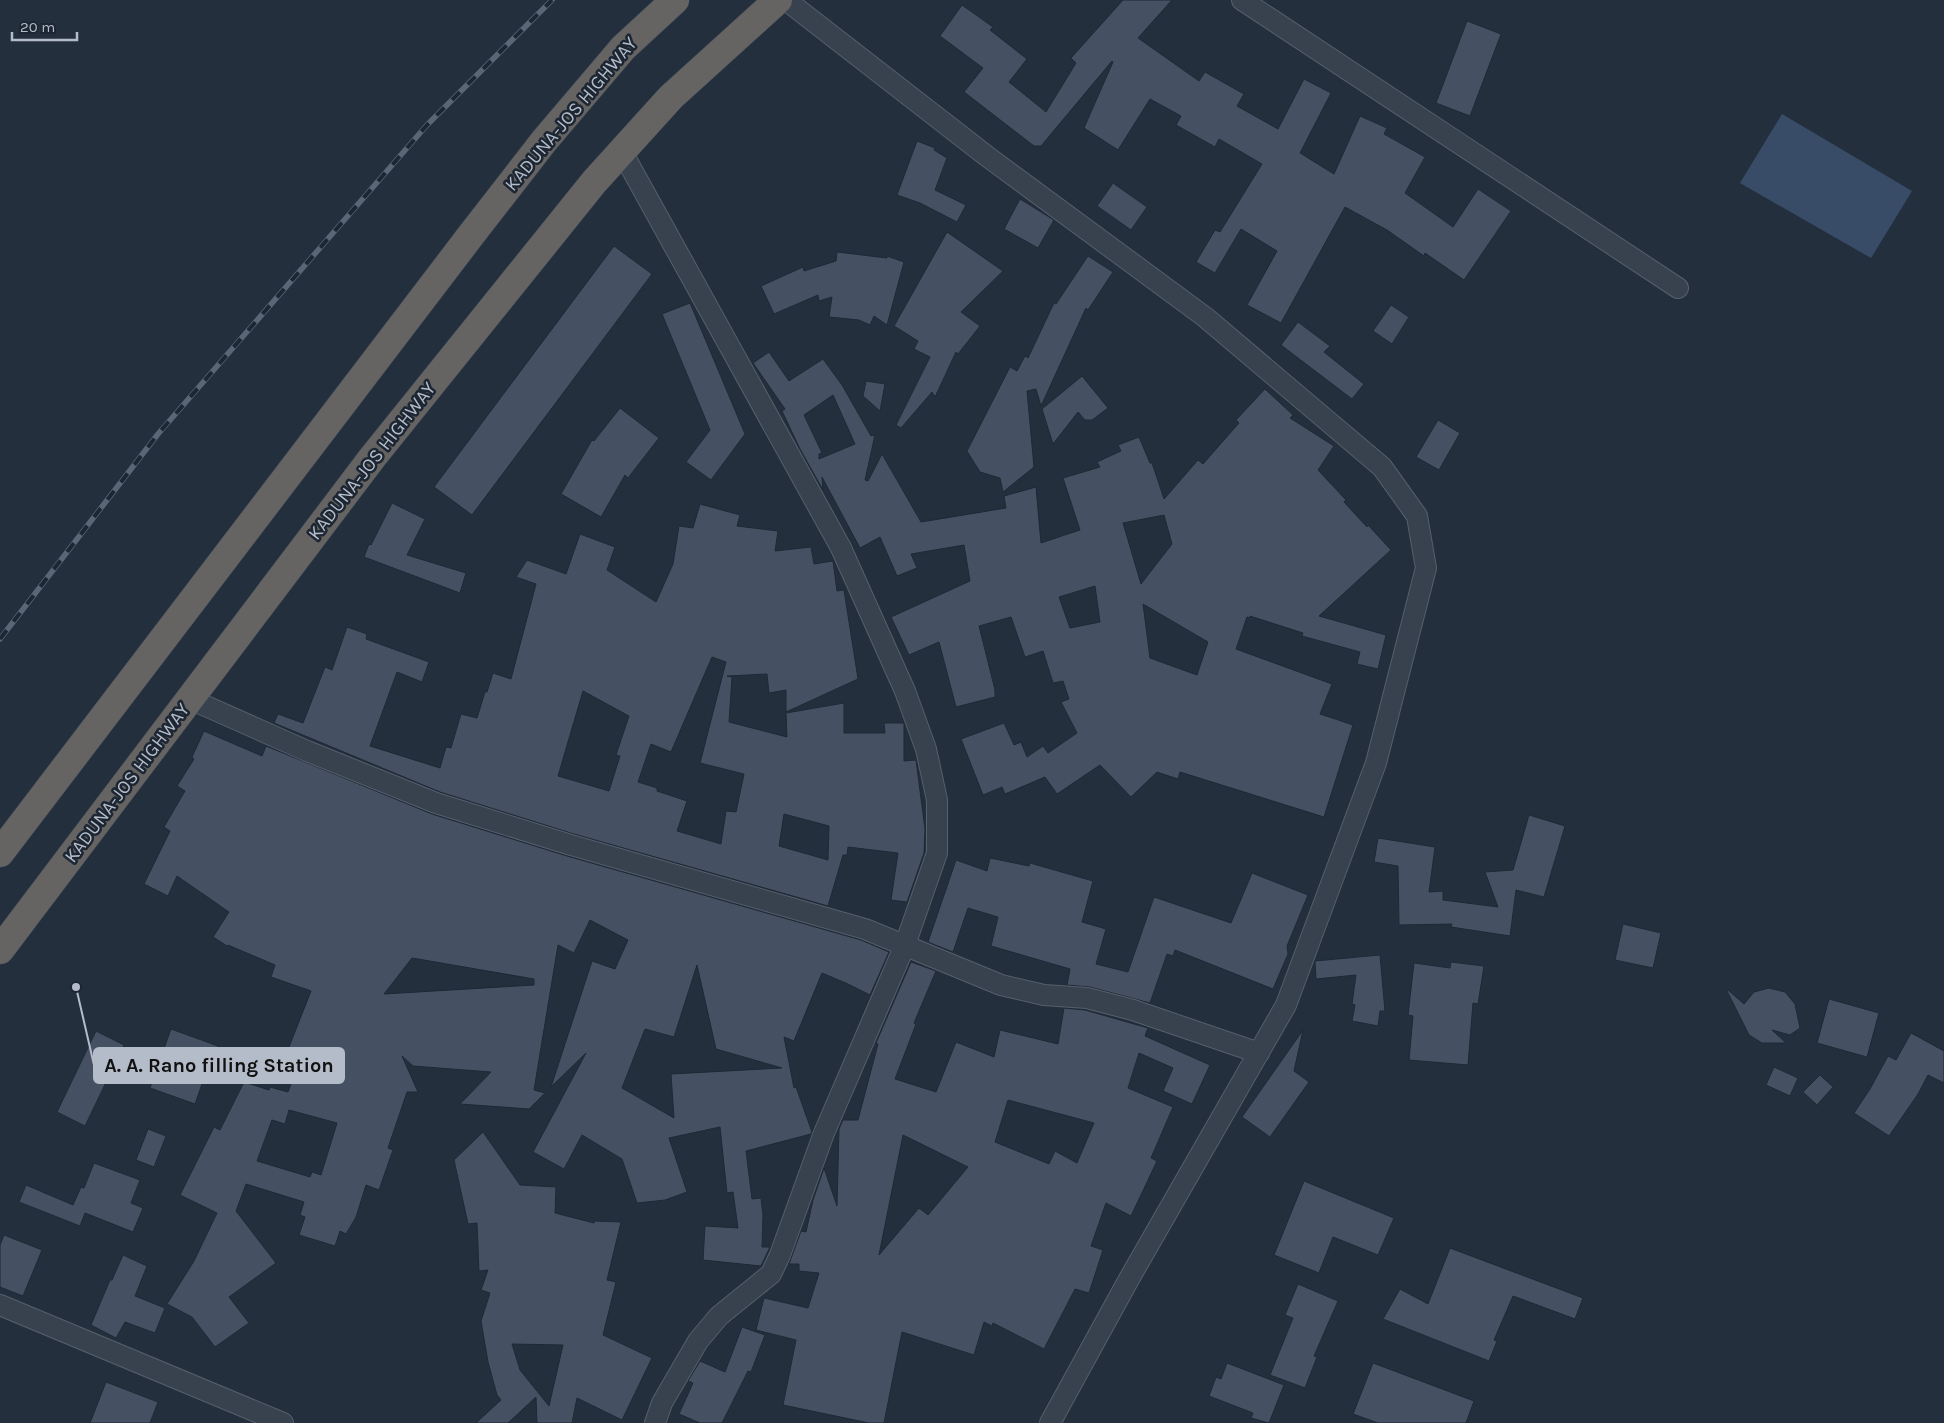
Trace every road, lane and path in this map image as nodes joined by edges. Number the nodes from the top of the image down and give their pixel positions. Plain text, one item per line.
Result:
1 (675, 0) edge
2 (778, 0) edge
3 (786, 0) edge
4 (1242, 0) edge
5 (621, 150) junction
6 (1678, 288) dead end
7 (190, 699) junction
8 (0, 853) edge
9 (905, 946) junction
10 (0, 950) edge
11 (1258, 1054) junction
12 (0, 1305) edge
13 (283, 1423) edge
14 (655, 1423) edge
15 (1050, 1423) edge

1 - 8 highway, KADUNA-JOS HIGHWAY
2 - 5 highway, KADUNA-JOS HIGHWAY
3 - 11 street
4 - 6 street
5 - 7 highway, KADUNA-JOS HIGHWAY
5 - 9 street
7 - 9 street
7 - 10 highway, KADUNA-JOS HIGHWAY
9 - 11 street
9 - 14 street
11 - 15 street
12 - 13 street

